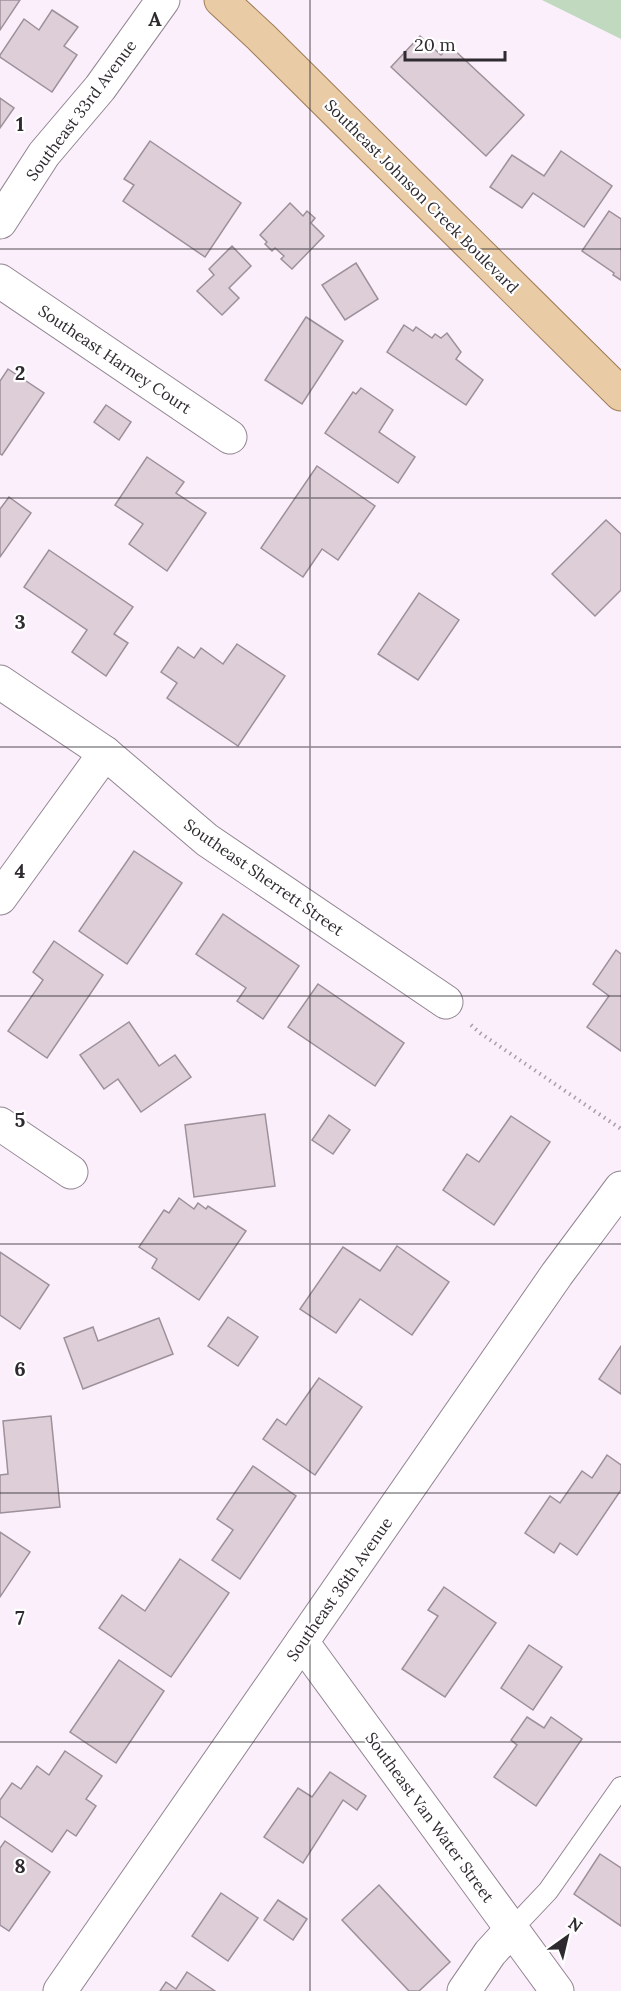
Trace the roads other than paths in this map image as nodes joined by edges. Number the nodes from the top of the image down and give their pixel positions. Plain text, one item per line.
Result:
1 (163, 0) edge
2 (221, 0) edge
3 (0, 222) edge
4 (0, 281) edge
5 (621, 394) edge
6 (230, 437) dead end
7 (0, 682) edge
8 (105, 753) junction
9 (0, 898) edge
10 (446, 1002) road end
11 (0, 1124) edge
12 (71, 1172) dead end
13 (621, 1188) edge
14 (302, 1642) junction
15 (621, 1787) edge
16 (512, 1929) junction
17 (60, 1991) edge
18 (464, 1991) edge
19 (557, 1991) edge

1 - 3 street, Southeast 33rd Avenue
2 - 5 main road, Southeast Johnson Creek Boulevard
4 - 6 street, Southeast Harney Court
7 - 8 street, Southeast Sherrett Street
8 - 9 street
8 - 10 street, Southeast Sherrett Street
11 - 12 street
13 - 14 street, Southeast 36th Avenue
14 - 16 street, Southeast Van Water Street
14 - 17 street, Southeast 36th Avenue
15 - 16 lane
16 - 18 street
16 - 19 street, Southeast Van Water Street

